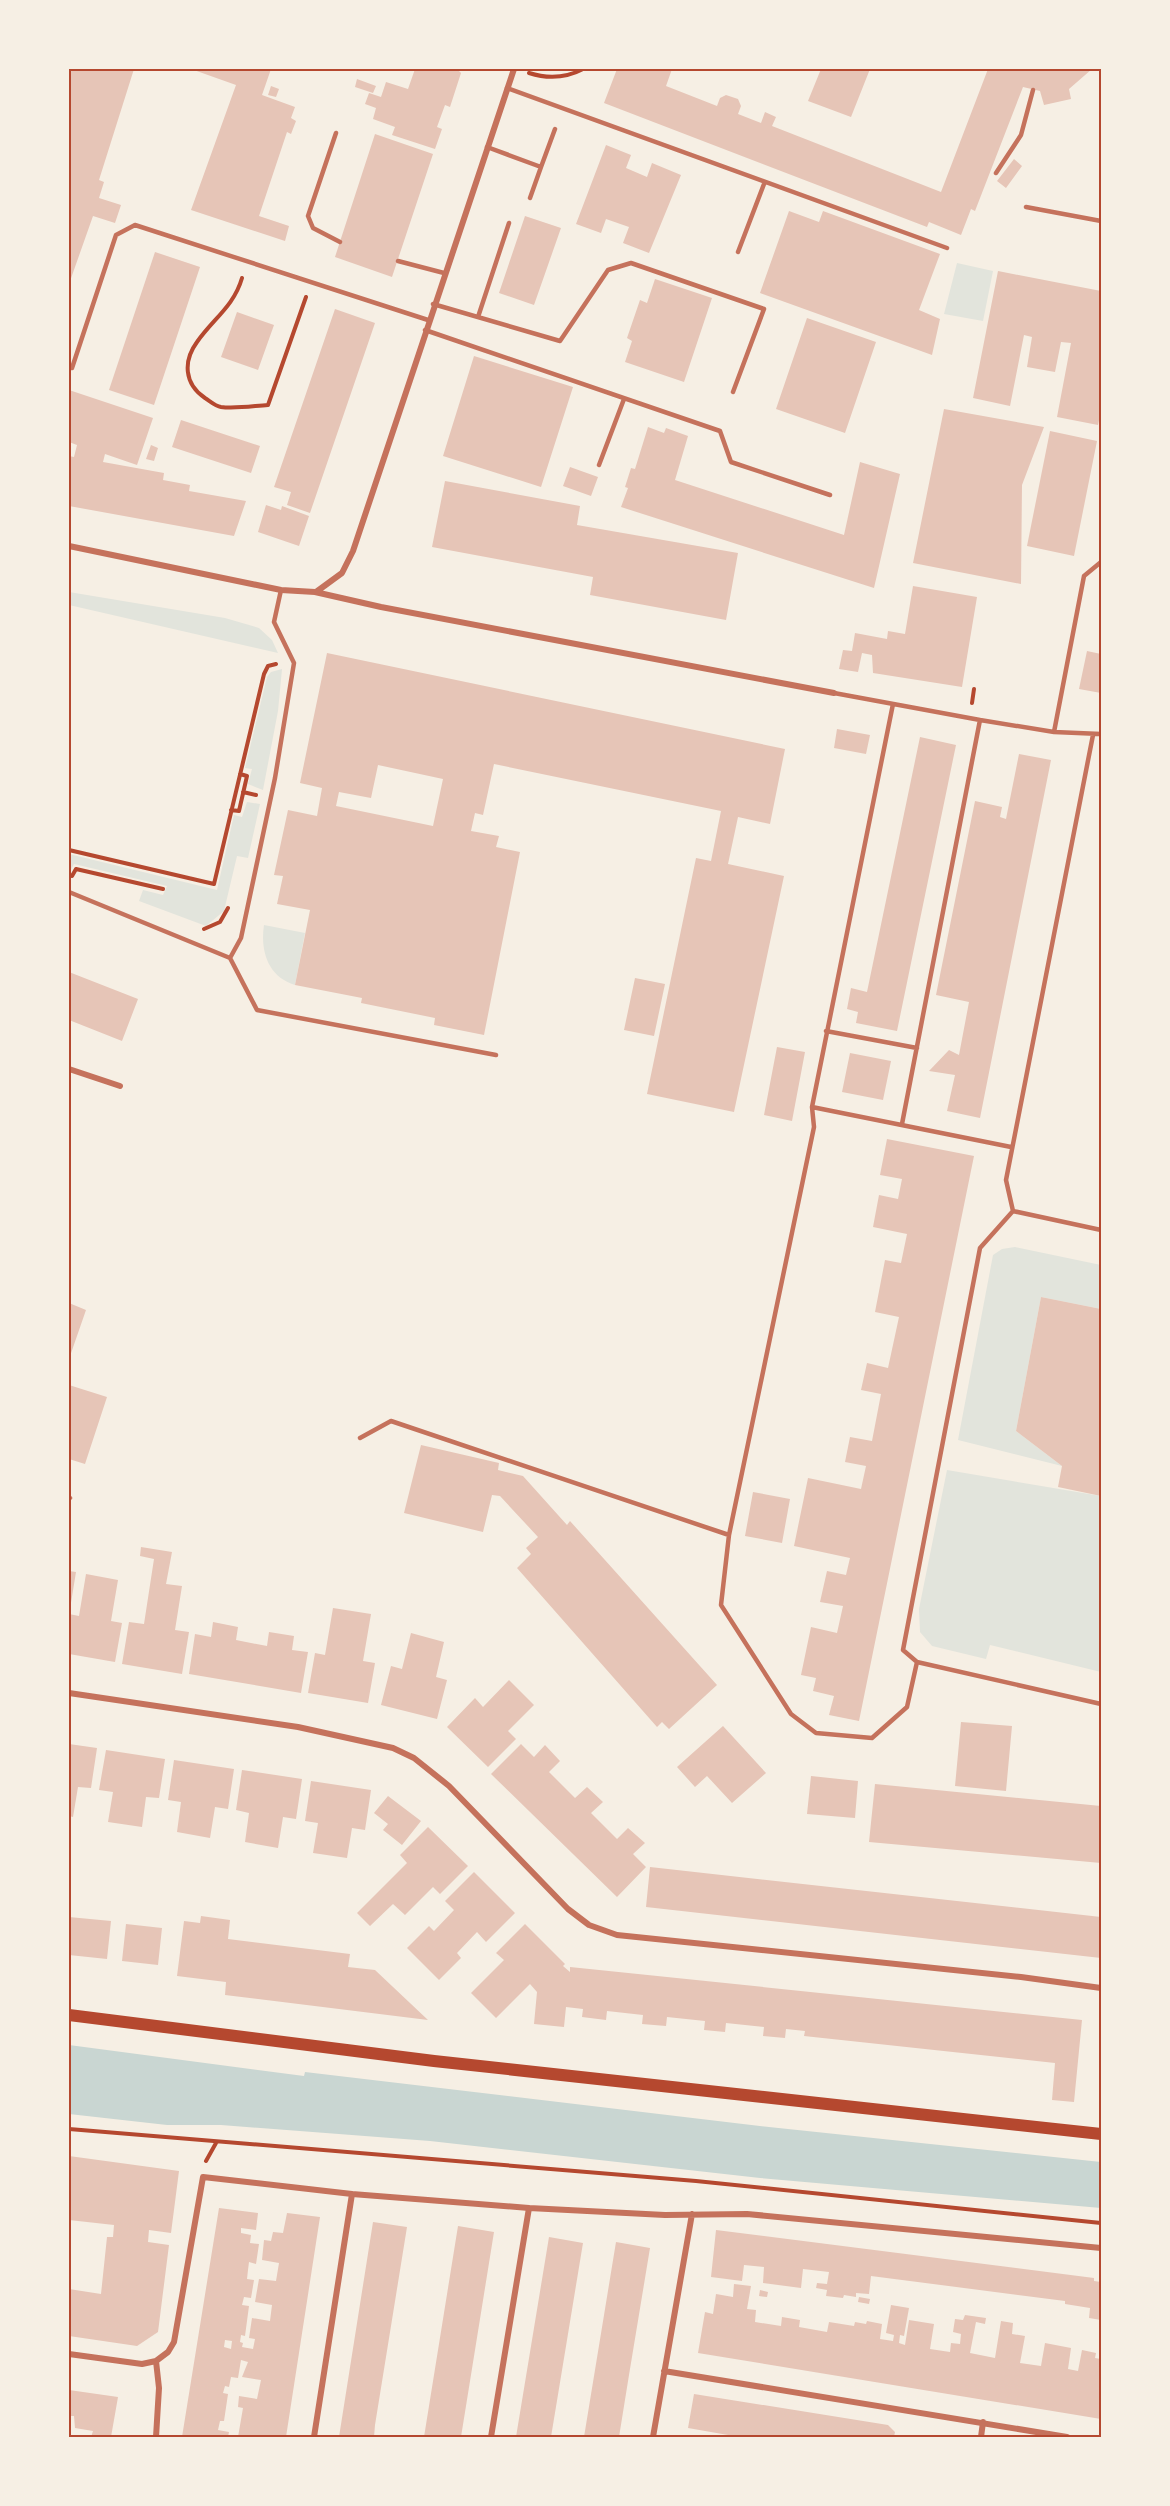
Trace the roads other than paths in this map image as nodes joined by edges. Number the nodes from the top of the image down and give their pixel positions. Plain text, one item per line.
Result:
1 (514, 69) edge
2 (507, 88) junction
3 (1033, 90) dead end
4 (555, 129) dead end
5 (336, 134) dead end
6 (487, 147) junction
7 (541, 167) junction
8 (996, 173) dead end
9 (764, 184) junction
10 (530, 198) dead end
11 (1026, 207) dead end
12 (1101, 221) edge
13 (509, 223) dead end
14 (340, 242) dead end
15 (947, 248) dead end
16 (738, 252) dead end
17 (398, 261) dead end
18 (444, 273) junction
19 (434, 304) junction
20 (478, 316) junction
21 (428, 320) junction
22 (425, 330) junction
23 (72, 368) dead end
24 (733, 392) dead end
25 (624, 399) junction
26 (599, 465) dead end
27 (830, 495) dead end
28 (69, 546) edge
29 (1101, 562) edge
30 (281, 590) junction
31 (315, 592) junction
32 (834, 693) joint
33 (893, 704) junction
34 (980, 720) junction
35 (1054, 732) junction
36 (1101, 734) edge
37 (1094, 735) junction
38 (69, 892) edge
39 (230, 958) junction
40 (826, 1031) junction
41 (916, 1048) junction
42 (496, 1055) dead end
43 (69, 1069) edge
44 (120, 1086) dead end
45 (812, 1107) junction
46 (902, 1124) junction
47 (1011, 1147) junction
48 (1013, 1211) junction
49 (1101, 1230) edge
50 (360, 1438) dead end
51 (729, 1534) junction
52 (917, 1662) junction
53 (69, 1693) edge
54 (1101, 1704) edge
55 (1101, 1988) edge
56 (69, 2015) edge
57 (1101, 2134) edge
58 (352, 2194) junction
59 (529, 2208) junction
60 (692, 2214) junction
61 (1101, 2248) edge
62 (69, 2355) edge
63 (156, 2361) junction
64 (664, 2371) junction
65 (983, 2422) junction
66 (156, 2437) edge
67 (314, 2437) edge
68 (491, 2437) edge
69 (653, 2437) edge
70 (981, 2437) edge
71 (1067, 2437) edge

1 - 2 street
2 - 6 street
2 - 9 lane
3 - 8 lane
4 - 7 lane
5 - 14 lane
6 - 7 lane
6 - 18 street
7 - 10 lane
9 - 15 lane
9 - 16 lane
11 - 12 lane
13 - 20 lane
17 - 18 lane
18 - 19 street
19 - 20 lane
19 - 21 street
20 - 24 lane
21 - 22 street
21 - 23 lane
22 - 25 lane
22 - 31 street
25 - 26 lane
25 - 27 lane
28 - 30 street
29 - 35 lane
30 - 31 street
30 - 39 lane
31 - 32 street
32 - 33 lane
33 - 34 lane
33 - 40 lane
34 - 35 lane
34 - 41 lane
35 - 37 lane
36 - 37 lane
37 - 47 lane
38 - 39 lane
39 - 42 lane
40 - 41 lane
40 - 45 lane
41 - 46 lane
43 - 44 street
45 - 46 lane
45 - 51 lane
46 - 47 lane
47 - 48 lane
48 - 49 lane
48 - 52 lane
50 - 51 lane
51 - 52 lane
52 - 54 lane
53 - 55 street
56 - 57 main road
58 - 59 street
58 - 63 street
58 - 67 street
59 - 60 street
59 - 68 street
60 - 61 street
60 - 64 street
62 - 63 street
63 - 66 street
64 - 65 street
64 - 69 street
65 - 70 street
65 - 71 street

